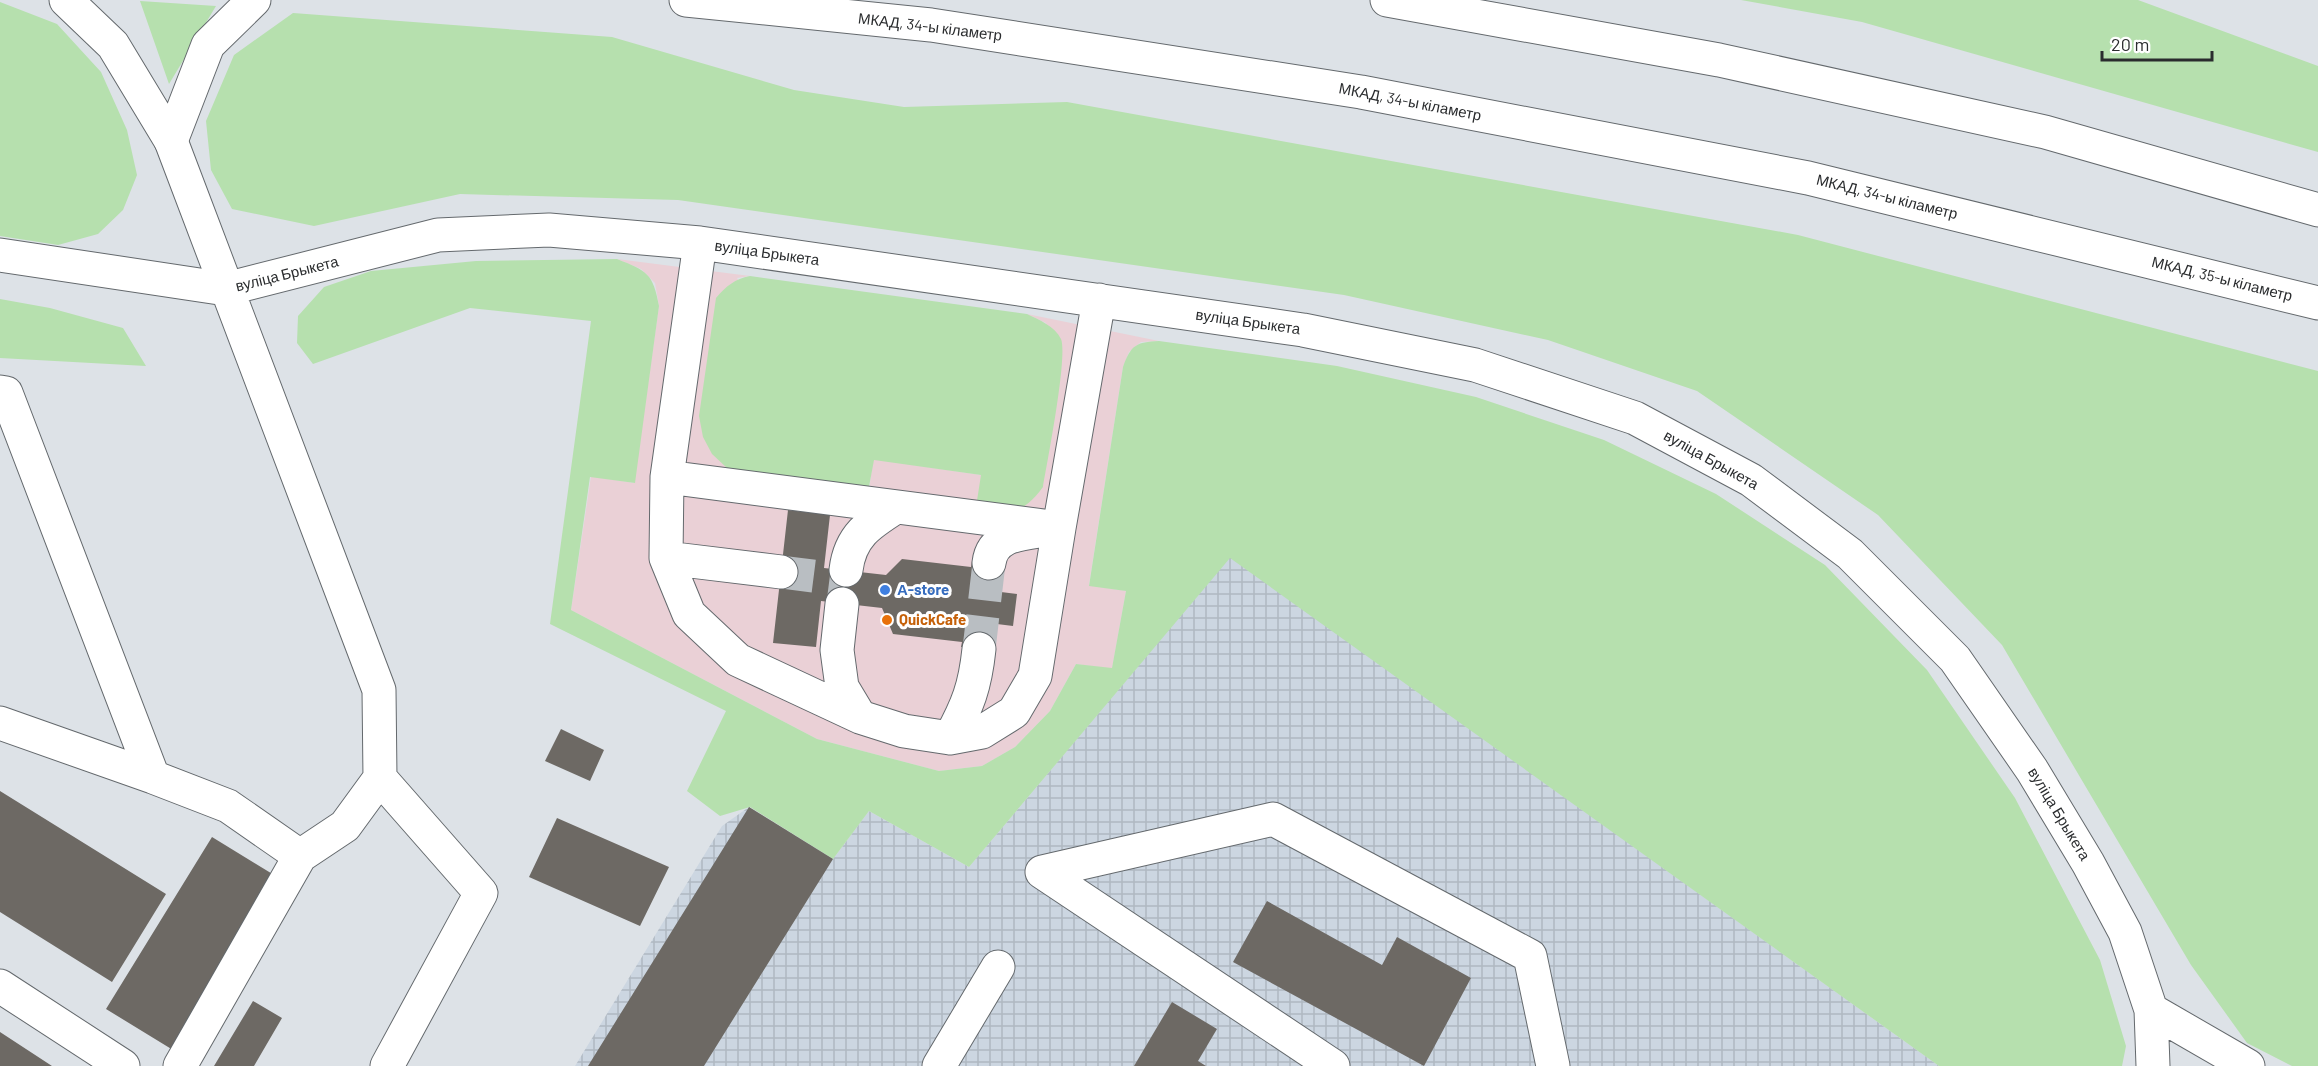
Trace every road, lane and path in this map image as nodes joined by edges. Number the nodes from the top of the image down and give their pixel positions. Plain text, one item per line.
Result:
1 (66, 0) edge
2 (254, 0) edge
3 (686, 0) edge
4 (1387, 0) edge
5 (171, 141) junction
6 (2318, 210) edge
7 (700, 243) junction
8 (0, 255) edge
9 (2126, 256) joint
10 (226, 289) junction
11 (1099, 300) junction
12 (2318, 303) edge
13 (0, 392) edge
14 (667, 477) junction
15 (896, 507) junction
16 (1059, 528) junction
17 (666, 558) junction
18 (988, 563) tunnel mouth
19 (846, 570) dead end
20 (781, 572) tunnel mouth
21 (842, 604) dead end
22 (978, 649) tunnel mouth
23 (860, 717) junction
24 (0, 723) edge
25 (950, 738) junction
26 (153, 777) junction
27 (380, 778) junction
28 (300, 856) junction
29 (998, 967) dead end
30 (0, 986) edge
31 (2151, 1010) junction
32 (123, 1066) edge
33 (180, 1066) edge
34 (387, 1066) edge
35 (939, 1066) edge
36 (1333, 1066) edge
37 (1553, 1066) edge
38 (2153, 1066) edge
39 (2248, 1066) edge

1 - 5 main road
2 - 5 main road
3 - 9 main road, МКАД, 34-ы кіламетр
4 - 6 main road
5 - 10 main road
7 - 10 main road, вуліца Брыкета
7 - 11 main road, вуліца Брыкета
7 - 14 main road
8 - 10 main road, вуліца Брыкета
9 - 12 main road, МКАД, 35-ы кіламетр
10 - 27 main road
11 - 16 main road
11 - 31 main road, вуліца Брыкета
13 - 26 main road
14 - 15 main road
14 - 17 main road
15 - 16 main road
15 - 19 main road
16 - 18 main road
16 - 25 main road
17 - 20 main road
17 - 23 main road
21 - 23 main road
22 - 25 main road
23 - 25 main road
24 - 26 main road
26 - 28 main road
27 - 28 main road
27 - 34 main road
28 - 33 main road
29 - 35 main road
30 - 32 main road
31 - 38 main road, вуліца Брыкета
31 - 39 main road
36 - 37 main road

